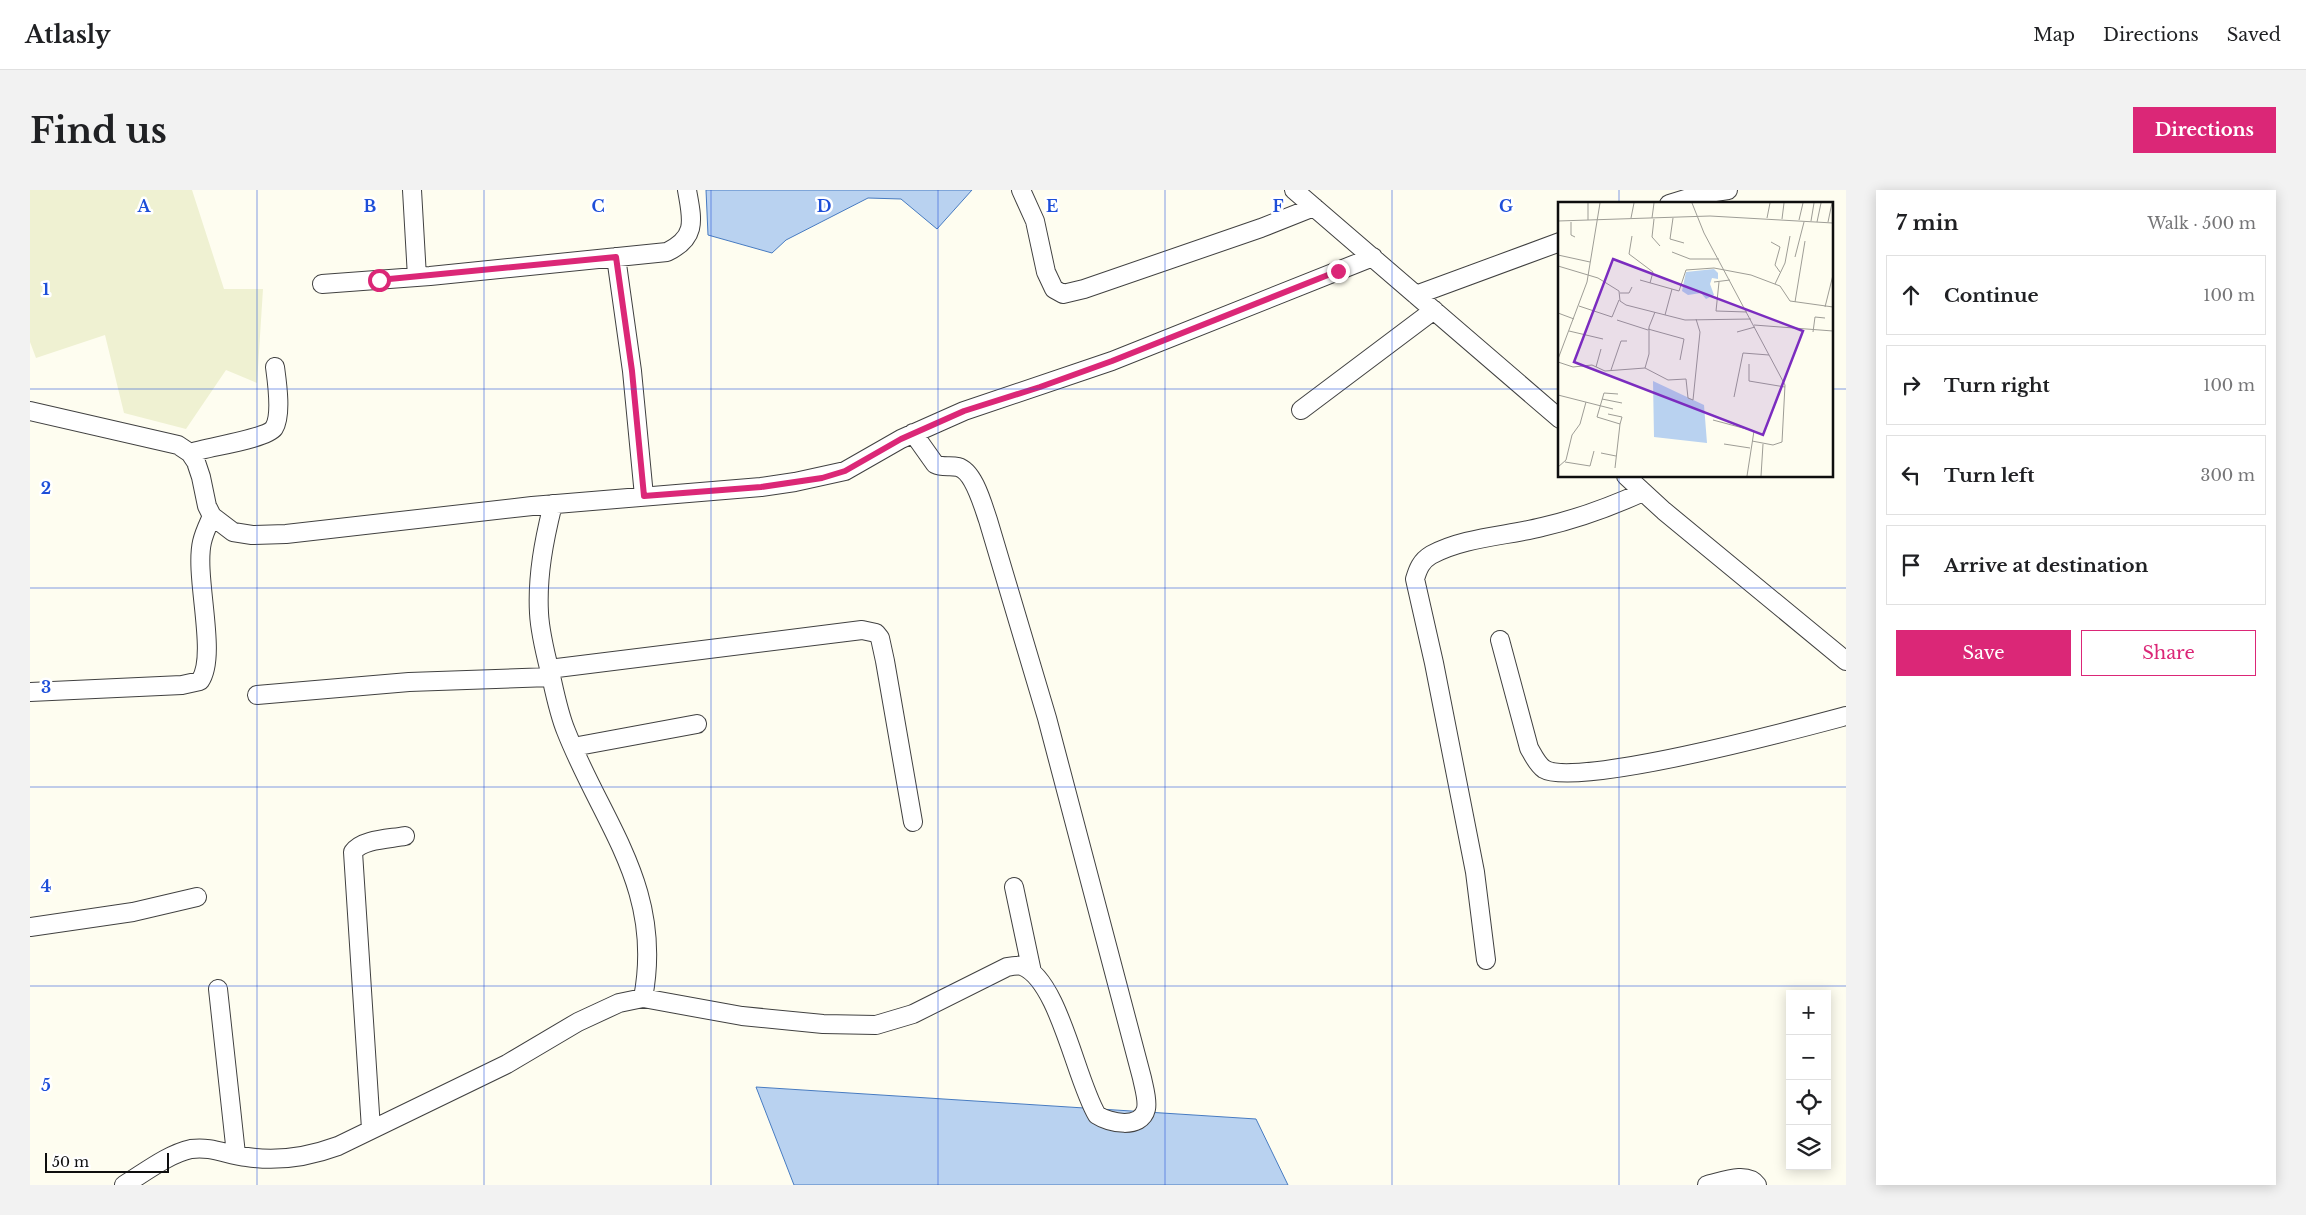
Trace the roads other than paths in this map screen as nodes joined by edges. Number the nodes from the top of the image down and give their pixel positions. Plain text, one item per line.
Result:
1 (412, 190) edge
2 (687, 190) edge
3 (1021, 190) edge
4 (1294, 190) edge
5 (1728, 190) edge
6 (1676, 202) edge
7 (1314, 207) junction
8 (1558, 243) edge
9 (616, 257) junction
10 (1373, 257) junction
11 (416, 277) junction
12 (322, 284) dead end
13 (1416, 295) junction
14 (1434, 310) junction
15 (275, 367) dead end
16 (1300, 410) dead end
17 (30, 411) edge
18 (1558, 418) edge
19 (913, 433) junction
20 (190, 453) junction
21 (1628, 478) edge
22 (1643, 492) junction
23 (644, 496) junction
24 (553, 504) junction
25 (212, 516) junction
26 (1500, 640) dead end
27 (1846, 661) edge
28 (550, 673) junction
29 (30, 692) edge
30 (257, 695) dead end
31 (1846, 716) edge
32 (697, 724) dead end
33 (572, 747) junction
34 (913, 822) dead end
35 (405, 836) dead end
36 (1014, 887) dead end
37 (197, 897) dead end
38 (30, 927) edge
39 (1486, 960) dead end
40 (1032, 972) junction
41 (218, 988) dead end
42 (648, 999) junction
43 (371, 1129) junction
44 (236, 1154) junction
45 (124, 1185) edge
46 (1707, 1185) edge
47 (1757, 1185) edge

1 - 11 street
2 - 9 street
3 - 7 street
4 - 7 street
5 - 6 street
7 - 10 street
8 - 13 street
9 - 11 street
9 - 23 street
10 - 13 street
10 - 19 street
11 - 12 street
13 - 14 street
14 - 16 street
14 - 18 street
15 - 20 street
17 - 20 street
19 - 23 street
19 - 40 street
20 - 25 street
21 - 22 street
22 - 27 street
22 - 39 street
23 - 24 street
24 - 25 street
24 - 28 street
25 - 29 street
26 - 31 street
28 - 30 street
28 - 33 street
28 - 34 street
32 - 33 street
33 - 42 street
35 - 43 street
36 - 40 street
37 - 38 street
40 - 42 street
41 - 44 street
42 - 43 street
43 - 44 street
44 - 45 street
46 - 47 street

